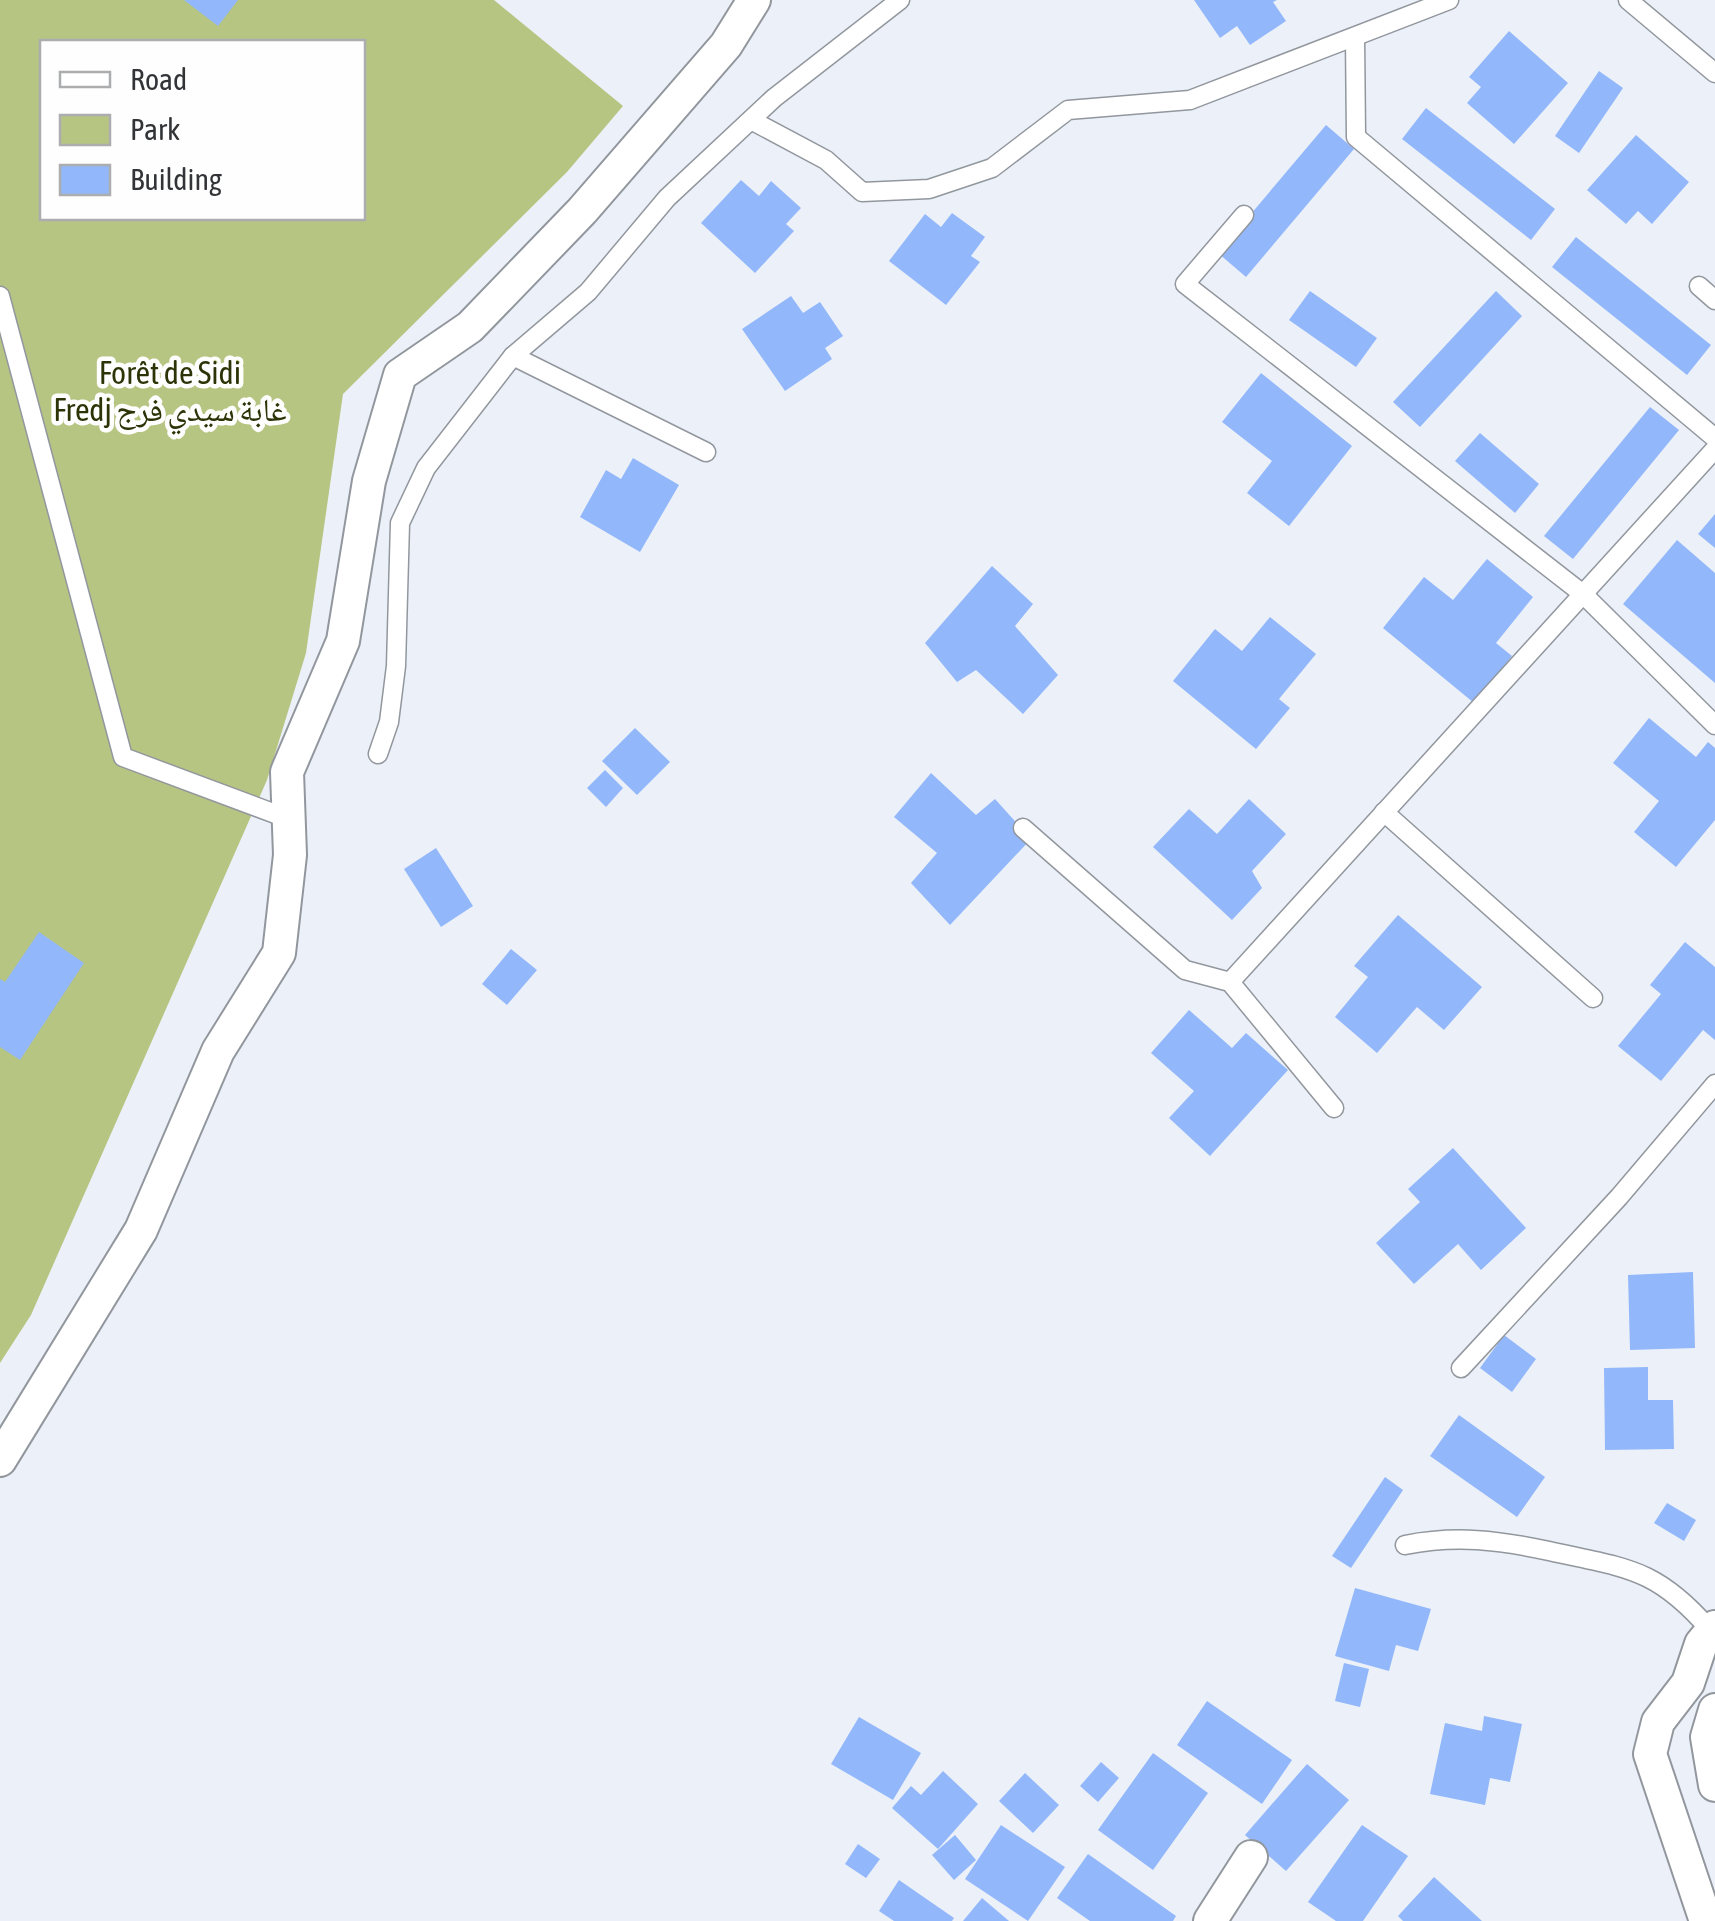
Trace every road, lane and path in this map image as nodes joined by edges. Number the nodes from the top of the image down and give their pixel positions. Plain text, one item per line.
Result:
1 (754, 0) edge
2 (900, 0) edge
3 (1449, 0) edge
4 (1628, 0) edge
5 (1406, 6) edge
6 (1355, 38) junction
7 (1715, 73) edge
8 (751, 120) junction
9 (1244, 214) dead end
10 (1699, 286) dead end
11 (0, 296) edge
12 (1715, 300) edge
13 (513, 356) junction
14 (1715, 438) edge
15 (1715, 448) edge
16 (706, 452) dead end
17 (1583, 594) junction
18 (1715, 725) edge
19 (378, 754) dead end
20 (1384, 812) junction
21 (289, 820) junction
22 (1023, 828) dead end
23 (1230, 982) junction
24 (1593, 998) dead end
25 (1715, 1084) edge
26 (1334, 1108) dead end
27 (1461, 1368) dead end
28 (0, 1460) edge
29 (1404, 1545) dead end
30 (1712, 1629) edge
31 (1715, 1710) edge
32 (1715, 1786) edge
33 (1251, 1858) dead end
34 (1210, 1921) edge
35 (1706, 1921) edge

1 - 21 street
2 - 8 lane
3 - 5 lane
4 - 7 lane
5 - 6 lane
6 - 8 lane
6 - 14 lane
8 - 13 lane
9 - 17 lane
10 - 12 lane
11 - 21 lane
13 - 16 lane
13 - 19 lane
15 - 17 lane
17 - 18 lane
17 - 20 lane
20 - 23 lane
20 - 24 lane
21 - 28 street
22 - 23 lane
23 - 26 lane
25 - 27 lane
29 - 30 lane
30 - 35 street
31 - 32 street
33 - 34 street

